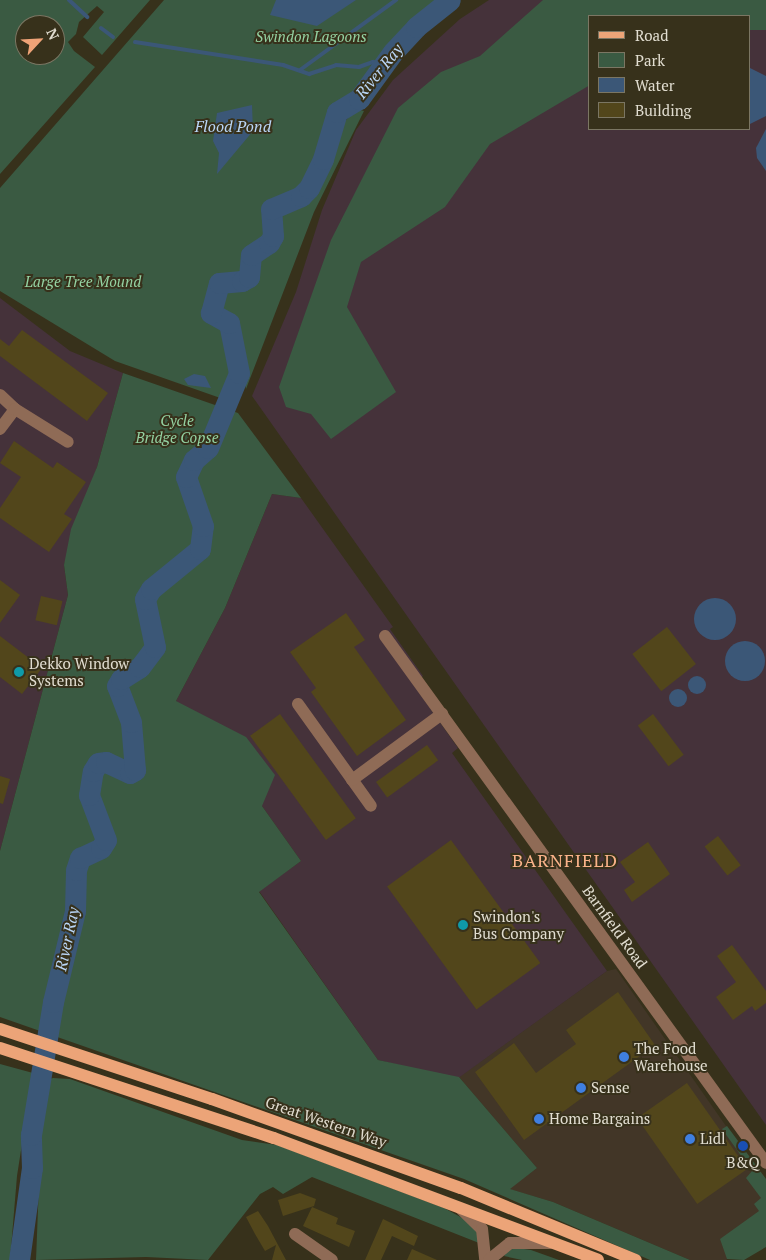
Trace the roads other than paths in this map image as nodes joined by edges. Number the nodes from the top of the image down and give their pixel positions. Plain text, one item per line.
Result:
1 (0, 395) edge
2 (14, 409) junction
3 (0, 428) edge
4 (68, 442) dead end
5 (385, 636) dead end
6 (298, 704) dead end
7 (442, 714) junction
8 (352, 780) junction
9 (371, 806) dead end
10 (0, 1029) edge
11 (0, 1048) edge
12 (766, 1163) edge
13 (455, 1204) junction
14 (295, 1234) dead end
15 (560, 1243) junction
16 (332, 1260) edge
17 (485, 1260) edge
18 (489, 1260) edge
19 (598, 1260) edge
20 (636, 1260) edge

1 - 2 street
2 - 3 street
2 - 4 street
5 - 7 street, Barnfield Road
6 - 8 street
7 - 8 street
7 - 12 street, Barnfield Road
8 - 9 street
10 - 20 main road, Great Western Way
11 - 13 main road
13 - 15 main road
13 - 17 street
14 - 16 street
15 - 18 street
15 - 19 main road

